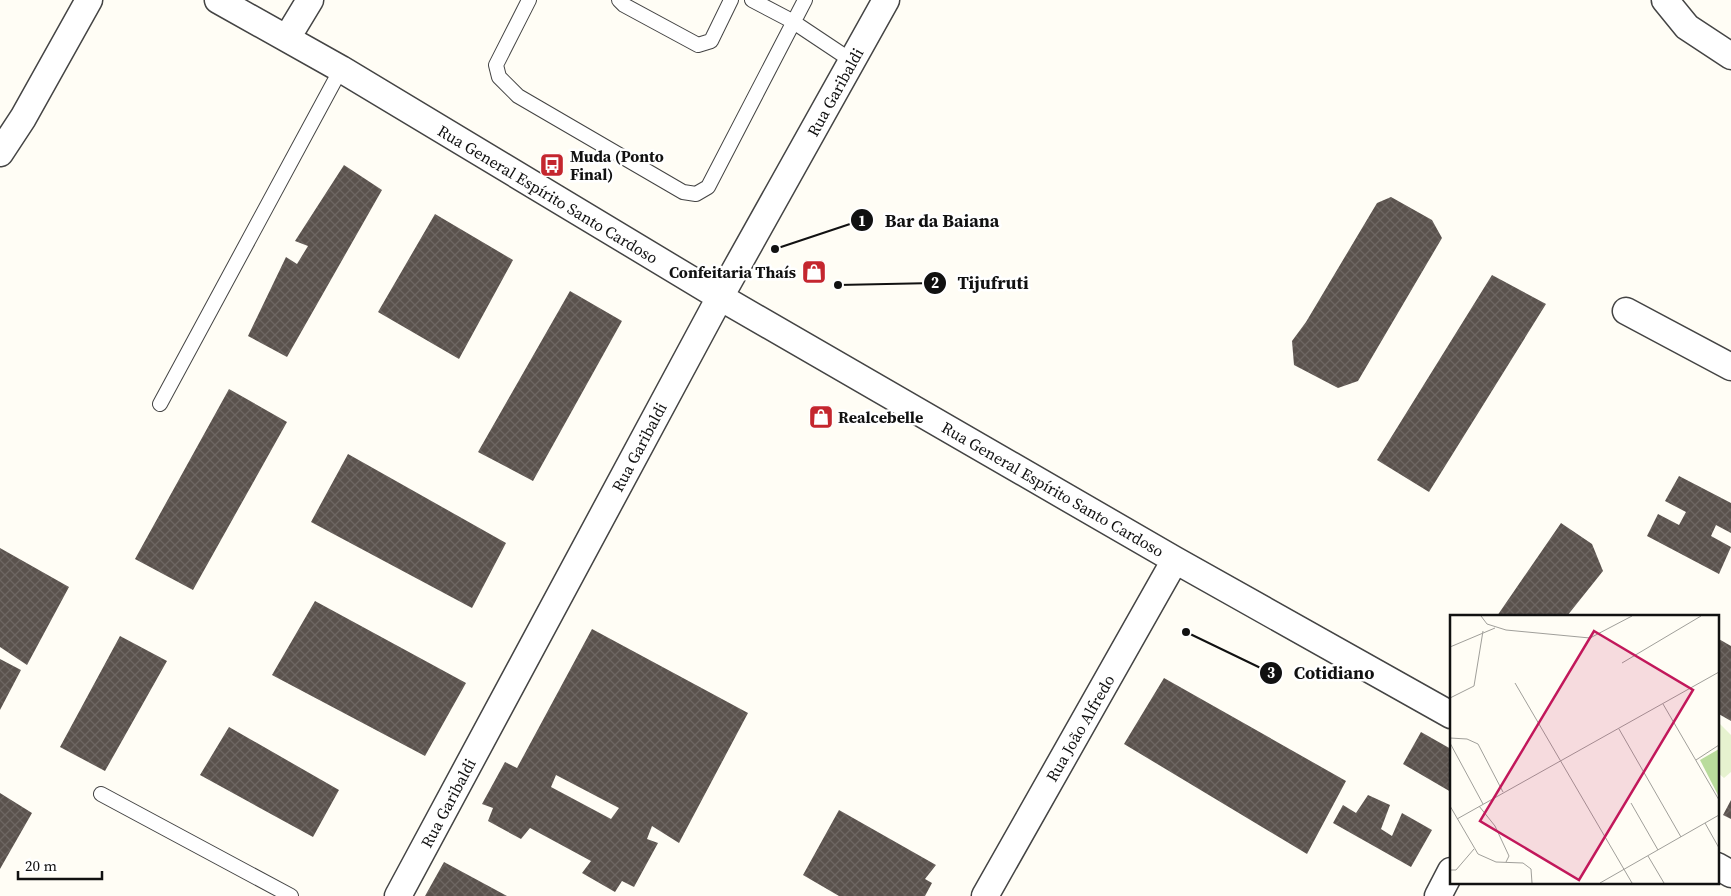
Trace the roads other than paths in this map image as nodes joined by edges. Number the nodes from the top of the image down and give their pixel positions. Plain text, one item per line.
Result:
1 (89, 0) edge
2 (218, 0) edge
3 (310, 0) edge
4 (529, 0) edge
5 (619, 0) edge
6 (731, 0) edge
7 (752, 0) edge
8 (805, 0) edge
9 (886, 0) edge
10 (1665, 0) edge
11 (792, 21) junction
12 (287, 38) junction
13 (1731, 56) edge
14 (852, 60) junction
15 (341, 69) junction
16 (0, 153) edge
17 (720, 297) junction
18 (1626, 311) dead end
19 (1731, 367) edge
20 (160, 404) dead end
21 (1175, 560) junction
22 (1450, 715) edge
23 (101, 794) dead end
24 (1718, 867) edge
25 (1450, 874) edge
26 (1731, 874) edge
27 (291, 896) edge
28 (398, 896) edge
29 (985, 896) edge
30 (1438, 896) edge

1 - 16 street
2 - 12 street, Rua General Espírito Santo Cardoso
3 - 12 street
4 - 11 lane
5 - 6 lane
7 - 11 lane
8 - 11 lane
9 - 14 street, Rua Garibaldi
10 - 13 street
11 - 14 lane
12 - 15 street, Rua General Espírito Santo Cardoso
14 - 17 street, Rua Garibaldi
15 - 17 street, Rua General Espírito Santo Cardoso
15 - 20 lane
17 - 21 street, Rua General Espírito Santo Cardoso
17 - 28 street, Rua Garibaldi
18 - 19 street
21 - 22 street, Rua General Espírito Santo Cardoso
21 - 29 street, Rua João Alfredo
23 - 27 lane
24 - 26 street
25 - 30 street

